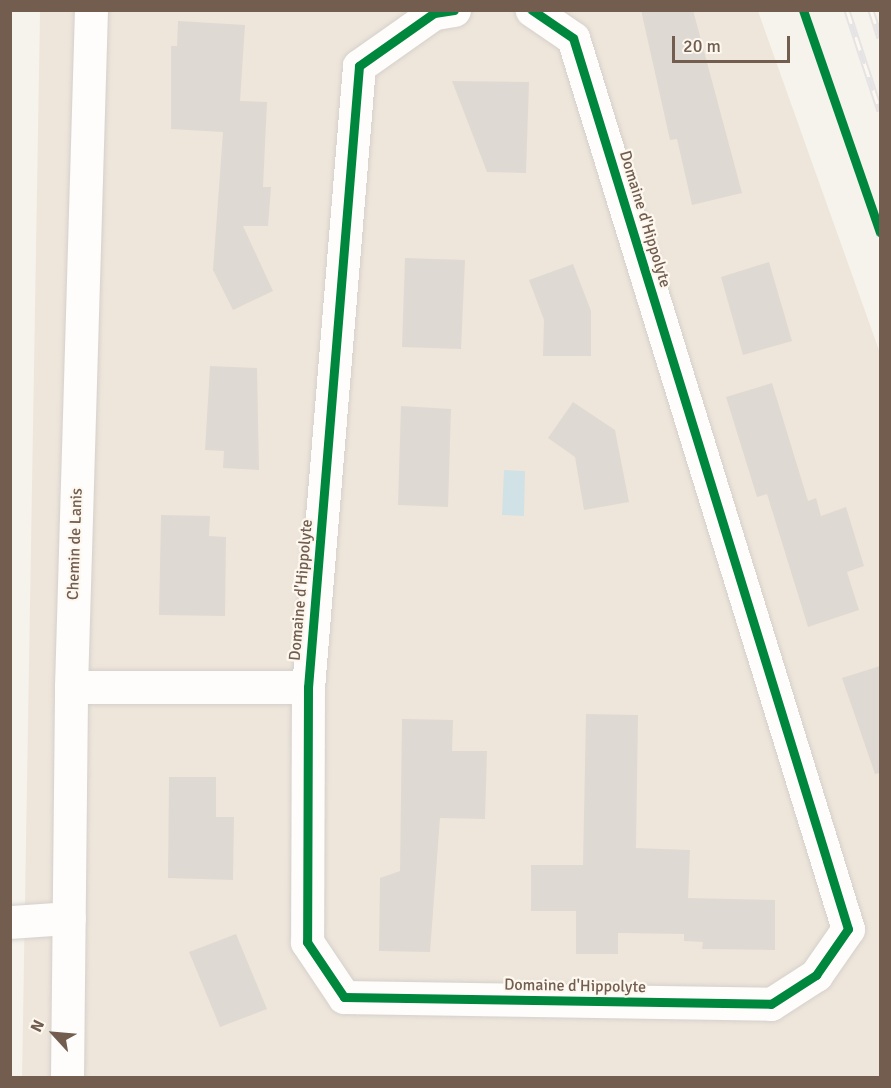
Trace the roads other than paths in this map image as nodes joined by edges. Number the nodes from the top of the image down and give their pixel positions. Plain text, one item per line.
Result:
1 (91, 10) edge
2 (454, 10) edge
3 (532, 10) edge
4 (71, 687) junction
5 (309, 687) junction
6 (69, 918) junction
7 (10, 922) edge
8 (67, 1077) edge

1 - 4 street, Chemin de Lanis
2 - 5 street, Domaine d'Hippolyte
3 - 5 street, Domaine d'Hippolyte
4 - 5 street
4 - 6 street, Chemin de Lanis
6 - 7 street
6 - 8 street, Chemin de Lanis

